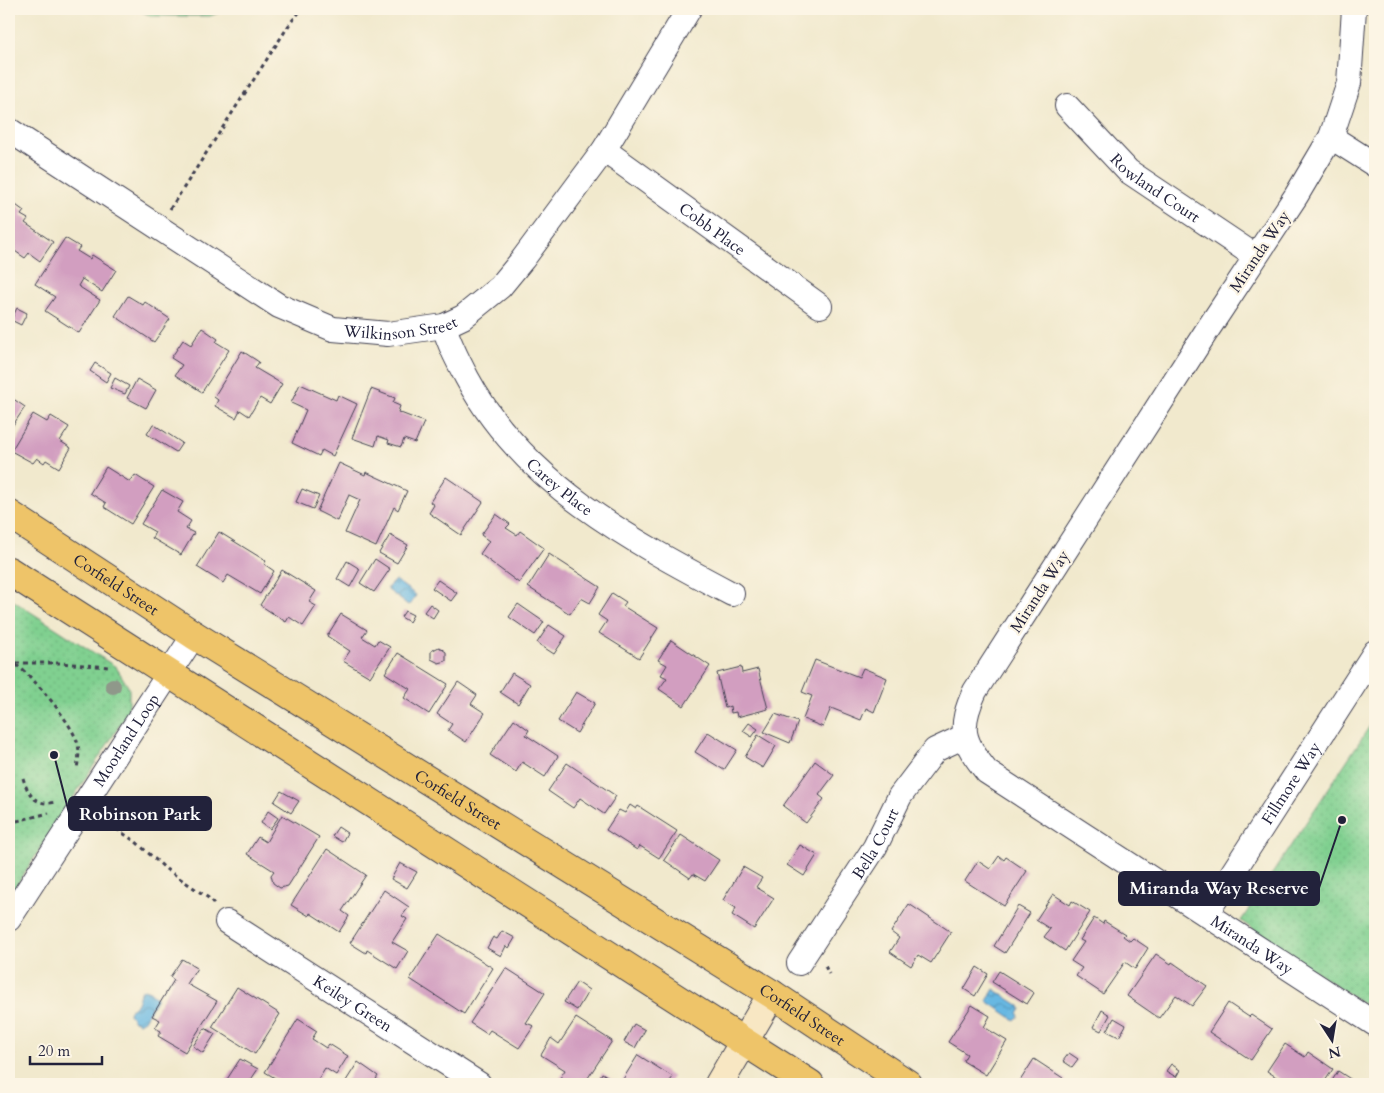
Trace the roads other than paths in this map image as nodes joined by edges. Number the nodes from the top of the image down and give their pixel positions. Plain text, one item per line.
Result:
1 (689, 9) edge
2 (1354, 9) edge
3 (1067, 106) dead end
4 (9, 130) edge
5 (1331, 137) junction
6 (604, 150) junction
7 (1375, 165) edge
8 (1255, 256) junction
9 (820, 306) dead end
10 (444, 326) junction
11 (9, 514) edge
12 (9, 571) edge
13 (732, 594) dead end
14 (194, 635) junction
15 (1374, 659) edge
16 (168, 674) junction
17 (965, 736) junction
18 (1206, 914) junction
19 (9, 919) edge
20 (227, 922) road end
21 (799, 963) dead end
22 (772, 994) junction
23 (1375, 1024) edge
24 (744, 1042) junction
25 (479, 1084) edge
26 (718, 1084) edge
27 (810, 1084) edge
28 (908, 1084) edge

1 - 6 street, Wilkinson Street
2 - 5 street, Miranda Way
3 - 8 street, Rowland Court
4 - 10 street, Wilkinson Street
5 - 7 street
5 - 8 street, Miranda Way
6 - 9 street, Cobb Place
6 - 10 street, Wilkinson Street
8 - 17 street, Miranda Way
10 - 13 street, Carey Place
11 - 14 main road, Corfield Street
12 - 16 main road
14 - 16 street, Moorland Loop
14 - 22 main road, Corfield Street
15 - 18 street, Fillmore Way
16 - 19 street, Moorland Loop
16 - 24 main road
17 - 18 street, Miranda Way
17 - 21 street, Bella Court
18 - 23 street, Miranda Way
20 - 25 street, Keiley Green
22 - 24 street
22 - 28 main road, Corfield Street
24 - 26 street
24 - 27 main road

